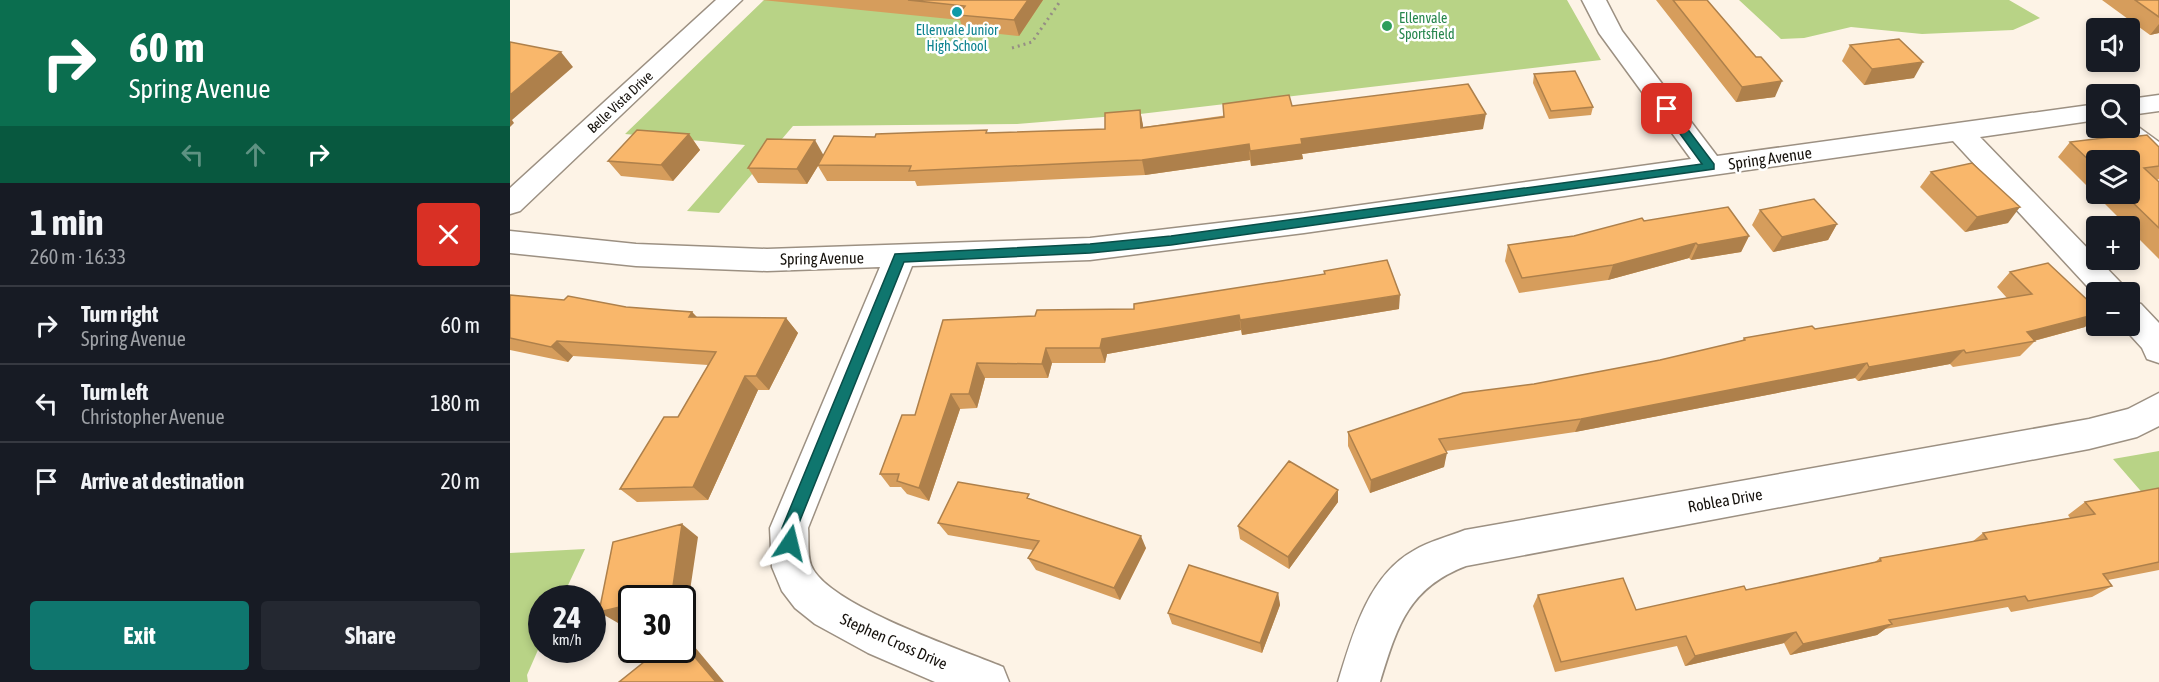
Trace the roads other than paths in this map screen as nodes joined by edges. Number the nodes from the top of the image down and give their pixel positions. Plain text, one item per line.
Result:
1 (730, 0) edge
2 (1594, 0) edge
3 (2159, 103) edge
4 (2140, 106) edge
5 (2086, 114) edge
6 (1959, 132) junction
7 (2137, 138) edge
8 (2159, 157) edge
9 (1710, 166) junction
10 (510, 204) edge
11 (510, 242) edge
12 (900, 257) junction
13 (2102, 282) edge
14 (2140, 324) edge
15 (2159, 350) edge
16 (2159, 408) edge
17 (988, 682) edge
18 (1359, 682) edge

1 - 10 street, Belle Vista Drive
2 - 9 street
3 - 4 street
5 - 6 street, Spring Avenue
6 - 9 street, Spring Avenue
6 - 13 street
7 - 8 street
9 - 12 street, Spring Avenue
11 - 12 street, Spring Avenue
12 - 17 street, Stephen Cross Drive
14 - 15 street
16 - 18 street, Roblea Drive

